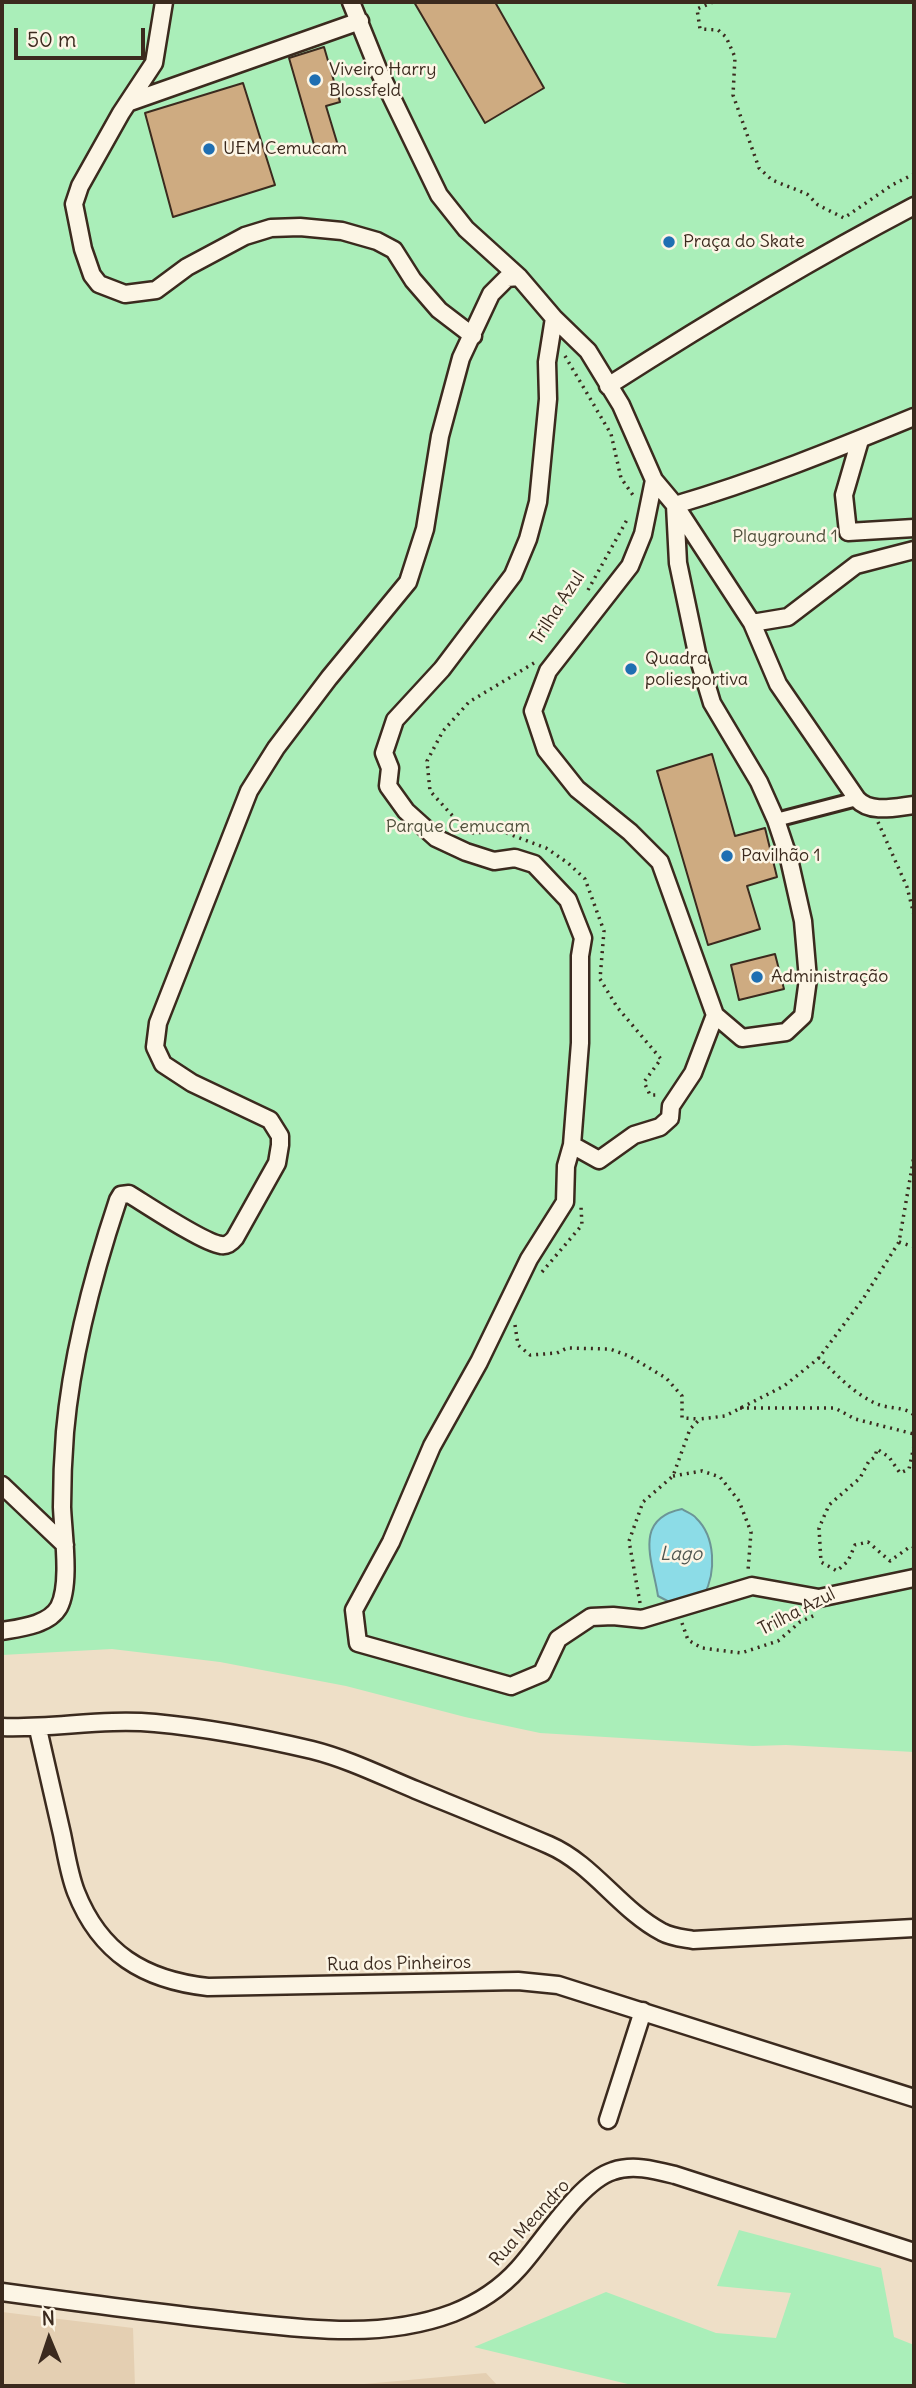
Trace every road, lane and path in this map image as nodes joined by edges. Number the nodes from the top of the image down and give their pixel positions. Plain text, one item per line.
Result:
1 (164, 2) edge
2 (351, 2) edge
3 (713, 2) edge
4 (360, 21) junction
5 (130, 102) junction
6 (914, 174) edge
7 (914, 206) edge
8 (519, 277) junction
9 (554, 318) junction
10 (473, 336) junction
11 (547, 362) junction
12 (608, 386) junction
13 (914, 416) edge
14 (860, 440) junction
15 (654, 480) junction
16 (635, 499) dead end
17 (676, 505) junction
18 (628, 519) dead end
19 (914, 528) edge
20 (914, 550) edge
21 (586, 594) dead end
22 (752, 623) junction
23 (538, 660) dead end
24 (857, 799) junction
25 (914, 806) edge
26 (872, 808) junction
27 (776, 820) junction
28 (914, 915) edge
29 (715, 1015) junction
30 (671, 1106) junction
31 (572, 1145) junction
32 (914, 1156) edge
33 (580, 1199) dead end
34 (899, 1242) junction
35 (914, 1247) edge
36 (542, 1273) dead end
37 (515, 1324) dead end
38 (818, 1360) junction
39 (738, 1408) junction
40 (914, 1415) edge
41 (700, 1419) junction
42 (914, 1434) edge
43 (914, 1446) edge
44 (673, 1476) junction
45 (2, 1485) edge
46 (65, 1545) junction
47 (914, 1547) edge
48 (914, 1578) edge
49 (752, 1586) junction
50 (667, 1612) junction
51 (820, 1613) dead end
52 (642, 1619) junction
53 (2, 1632) edge
54 (2, 1727) edge
55 (38, 1729) junction
56 (914, 1928) edge
57 (643, 2011) junction
58 (914, 2098) edge
59 (608, 2120) dead end
60 (914, 2252) edge
61 (2, 2292) edge

1 - 5 street
2 - 4 street
3 - 6 path
4 - 5 street
4 - 8 street
5 - 10 street
7 - 12 street
8 - 9 street
8 - 10 street
9 - 11 street
9 - 12 street
10 - 46 street
11 - 16 path
11 - 31 street
12 - 15 street
13 - 14 street
14 - 17 street
14 - 19 street
15 - 17 street
15 - 29 street
17 - 22 street
17 - 27 street
18 - 21 path, Trilha Azul
20 - 22 street
22 - 24 street
23 - 30 path, Trilha Azul
24 - 26 street
24 - 27 street
25 - 26 street
26 - 28 path
27 - 29 street
29 - 30 street
30 - 31 street
31 - 52 street
32 - 34 path
33 - 36 path
34 - 35 path
34 - 38 path
37 - 41 path
38 - 39 path
38 - 40 path
39 - 41 path
39 - 42 path
41 - 44 path
43 - 47 path, Trilha Azul
44 - 49 path
44 - 52 path
45 - 46 street
46 - 53 street
48 - 49 street
49 - 50 street
50 - 51 path, Trilha Azul
50 - 52 street
54 - 55 street
55 - 56 street
55 - 57 street, Rua dos Pinheiros
57 - 58 street, Rua dos Pinheiros
57 - 59 street
60 - 61 street, Rua Meandro

